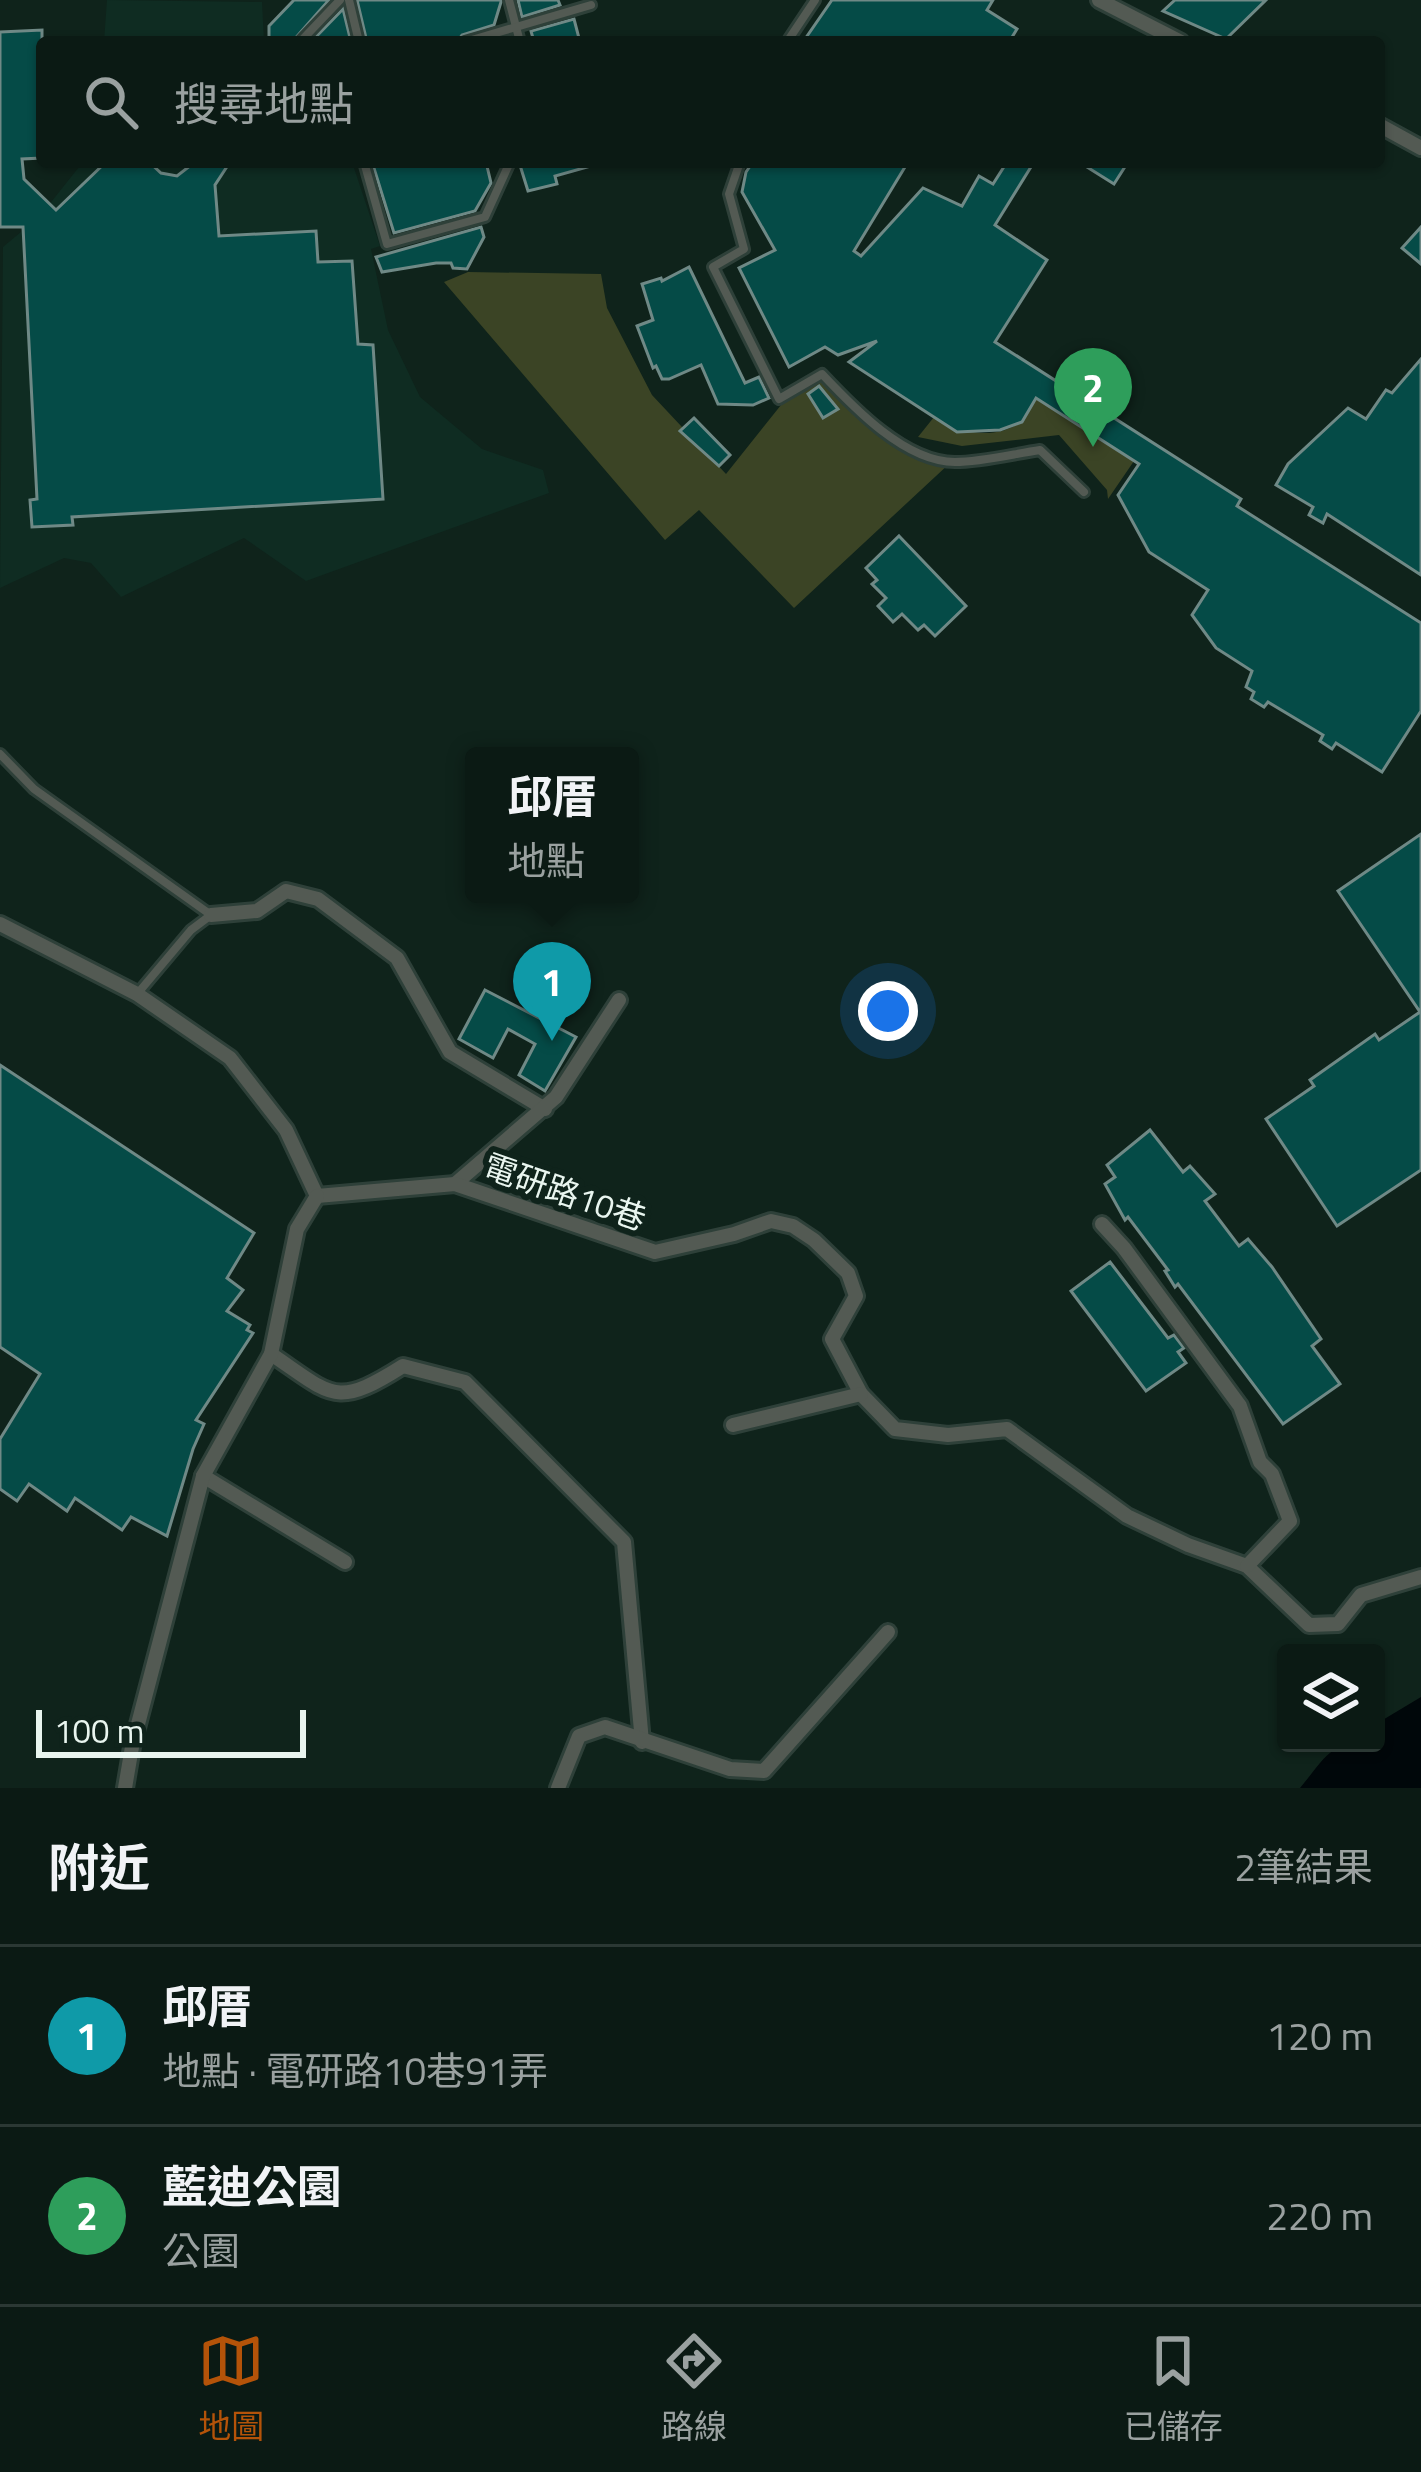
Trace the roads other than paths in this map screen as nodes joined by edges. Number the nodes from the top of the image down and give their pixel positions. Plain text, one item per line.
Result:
1 (340, 0) edge
2 (350, 0) edge
3 (509, 0) edge
4 (815, 0) edge
5 (1099, 0) edge
6 (591, 4) dead end
7 (515, 26) junction
8 (306, 36) edge
9 (358, 36) edge
10 (484, 36) edge
11 (518, 36) edge
12 (792, 36) edge
13 (1169, 36) edge
14 (1385, 128) edge
15 (1421, 148) edge
16 (366, 168) edge
17 (507, 168) edge
18 (738, 168) edge
19 (1084, 492) dead end
20 (0, 754) edge
21 (211, 915) junction
22 (0, 924) edge
23 (137, 994) junction
24 (619, 1000) dead end
25 (545, 1108) junction
26 (455, 1184) junction
27 (317, 1196) junction
28 (1102, 1224) dead end
29 (271, 1354) junction
30 (861, 1394) junction
31 (733, 1425) dead end
32 (203, 1476) junction
33 (345, 1562) dead end
34 (1247, 1566) junction
35 (1421, 1577) edge
36 (888, 1632) dead end
37 (642, 1742) junction
38 (125, 1788) edge
39 (558, 1788) edge

1 - 8 lane
2 - 9 lane
3 - 7 lane
4 - 12 lane
5 - 13 street
6 - 7 lane
7 - 10 lane
7 - 11 lane
14 - 15 street
16 - 17 lane
18 - 19 lane
20 - 21 lane
21 - 23 lane
21 - 25 street
22 - 23 street
23 - 27 street
24 - 25 street
25 - 26 street
26 - 27 street, 電研路10巷
26 - 30 street, 電研路10巷
27 - 29 street
28 - 34 street
29 - 32 street
29 - 37 street
30 - 31 street
30 - 34 street, 電研路10巷
32 - 33 street
32 - 38 street
34 - 35 street, 電研路10巷
36 - 37 street
37 - 39 street

